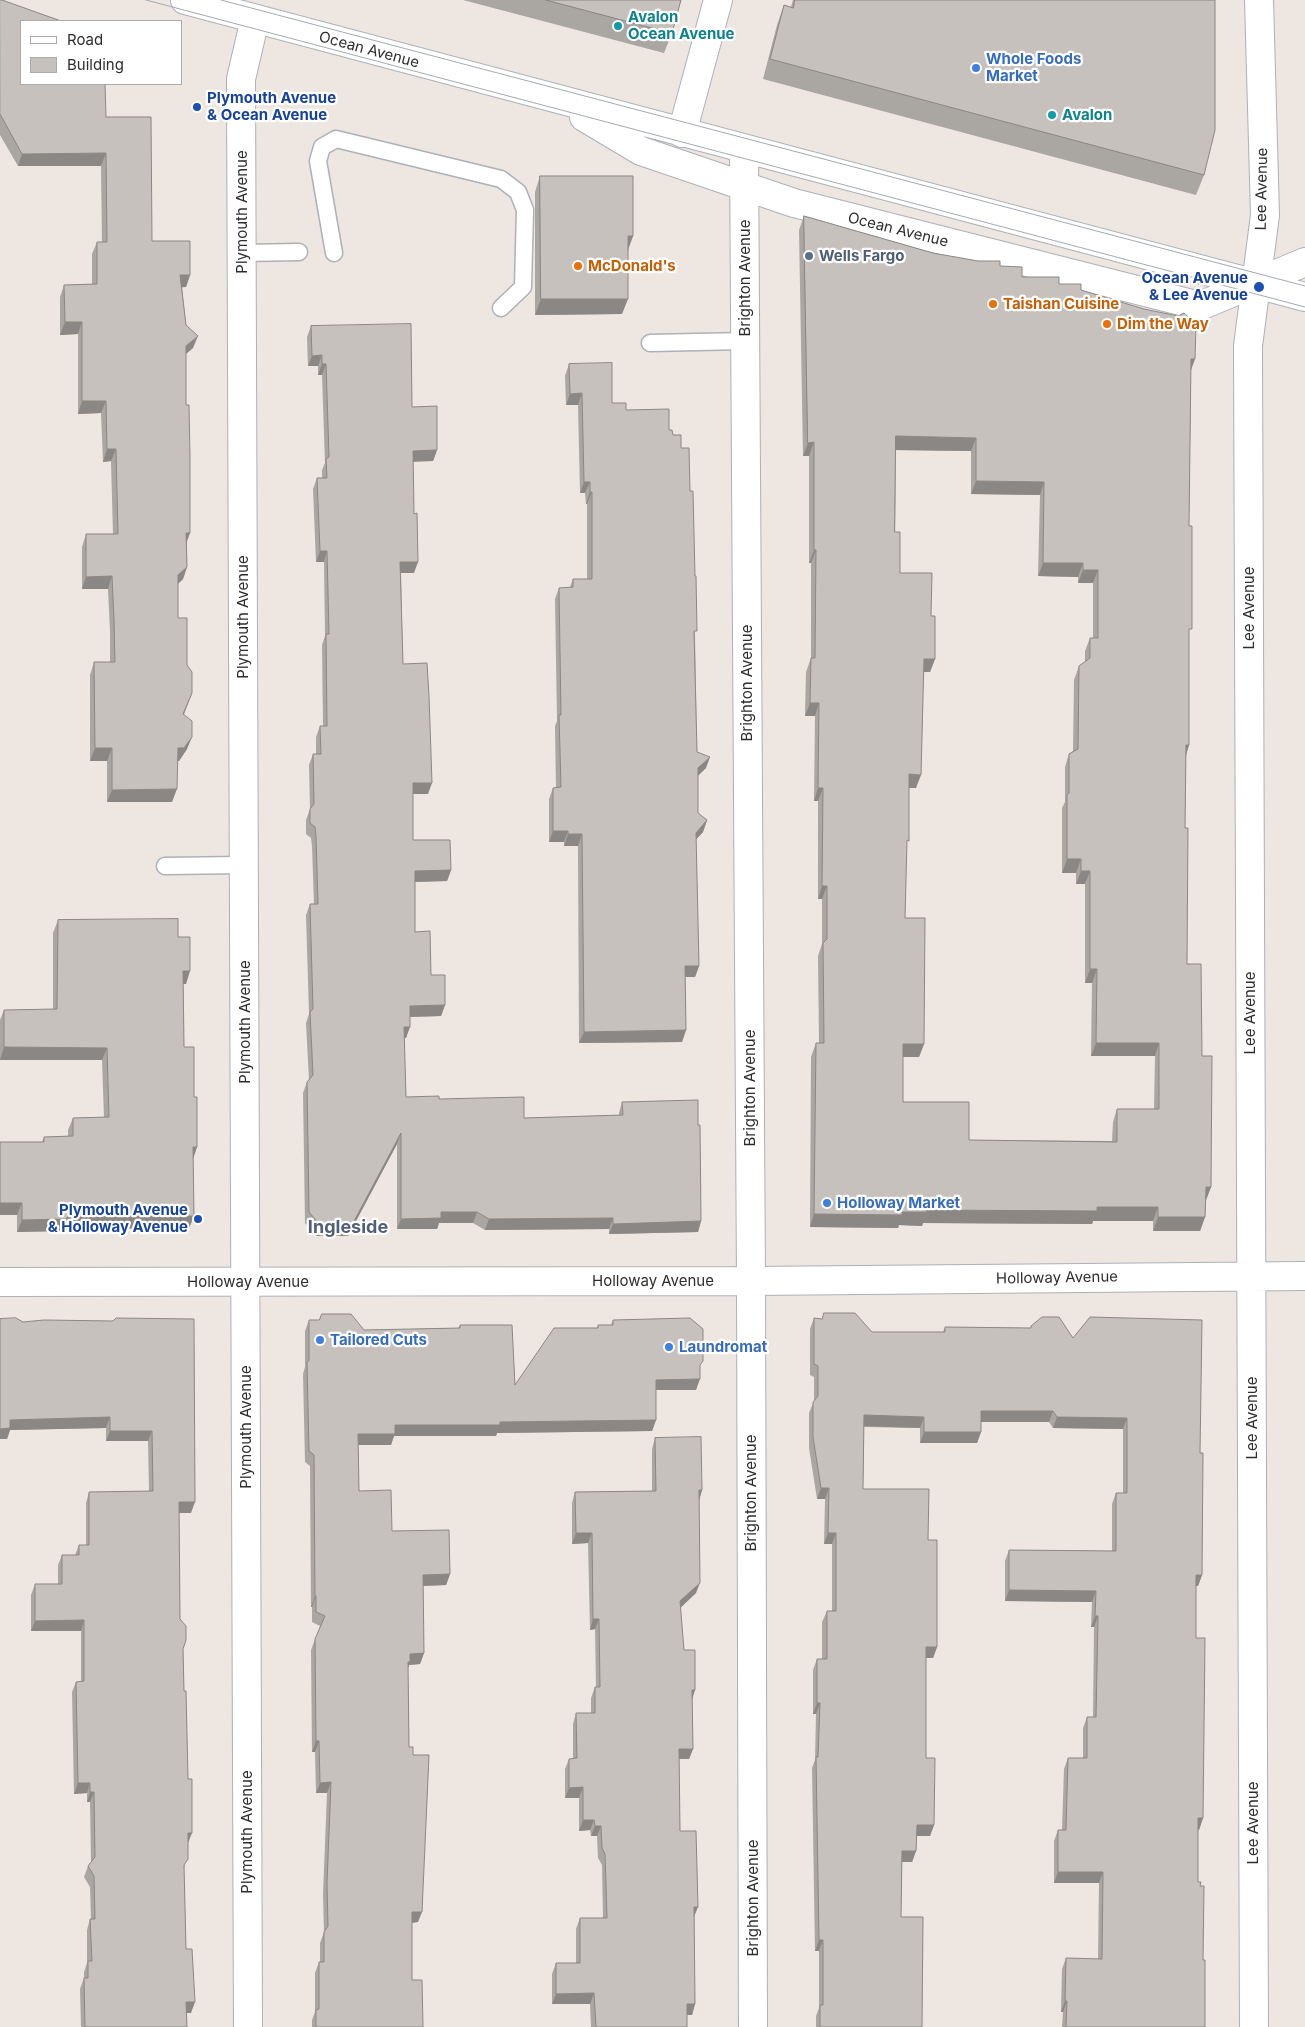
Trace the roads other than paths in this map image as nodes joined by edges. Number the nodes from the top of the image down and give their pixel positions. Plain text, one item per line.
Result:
1 (185, 0) edge
2 (718, 0) edge
3 (1259, 0) edge
4 (256, 19) junction
5 (553, 99) junction
6 (682, 133) junction
7 (744, 149) junction
8 (744, 186) junction
9 (299, 252) dead end
10 (242, 253) junction
11 (334, 253) dead end
12 (1305, 262) edge
13 (1256, 284) junction
14 (1305, 298) edge
15 (502, 308) dead end
16 (745, 342) junction
17 (650, 343) dead end
18 (244, 865) junction
19 (165, 866) dead end
20 (1251, 1276) junction
21 (1305, 1276) edge
22 (751, 1281) junction
23 (0, 1282) edge
24 (246, 1282) junction
25 (248, 2027) edge
26 (753, 2027) edge
27 (1254, 2027) edge

1 - 4 street, Ocean Avenue
2 - 6 street
3 - 13 street, Lee Avenue
4 - 5 street, Ocean Avenue
4 - 10 street, Plymouth Avenue
5 - 6 street, Ocean Avenue
5 - 8 street, Ocean Avenue
6 - 7 street, Ocean Avenue
7 - 8 street, Brighton Avenue
7 - 13 street, Ocean Avenue
8 - 13 street, Ocean Avenue
8 - 16 street, Brighton Avenue
9 - 10 lane
10 - 18 street, Plymouth Avenue
11 - 15 lane
12 - 13 street, Ocean Avenue
13 - 14 street, Ocean Avenue
13 - 20 street, Lee Avenue
16 - 17 lane
16 - 22 street, Brighton Avenue
18 - 19 lane
18 - 24 street, Plymouth Avenue
20 - 21 street, Holloway Avenue
20 - 22 street, Holloway Avenue
20 - 27 street, Lee Avenue
22 - 24 street, Holloway Avenue
22 - 26 street, Brighton Avenue
23 - 24 street, Holloway Avenue
24 - 25 street, Plymouth Avenue

